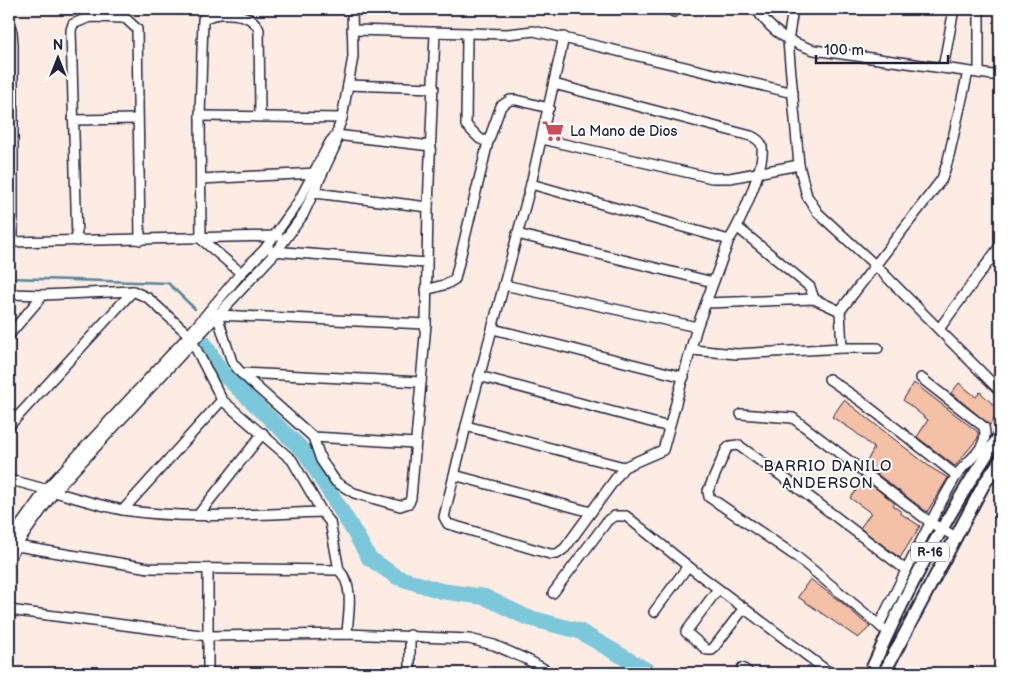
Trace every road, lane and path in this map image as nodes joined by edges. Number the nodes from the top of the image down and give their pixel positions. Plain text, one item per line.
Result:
1 (352, 9) edge
2 (756, 9) edge
3 (794, 9) edge
4 (954, 9) edge
5 (979, 9) edge
6 (9, 23) edge
7 (352, 30) junction
8 (435, 33) junction
9 (467, 34) junction
10 (564, 37) junction
11 (788, 41) junction
12 (943, 68) junction
13 (968, 72) junction
14 (979, 73) junction
15 (1000, 76) edge
16 (554, 84) junction
17 (348, 85) junction
18 (434, 88) junction
19 (793, 93) junction
20 (549, 108) junction
21 (200, 116) junction
22 (260, 116) junction
23 (342, 118) junction
24 (10, 119) edge
25 (137, 119) junction
26 (73, 120) junction
27 (336, 135) junction
28 (542, 139) junction
29 (488, 142) junction
30 (431, 146) junction
31 (799, 165) junction
32 (758, 173) junction
33 (319, 174) junction
34 (200, 179) junction
35 (531, 184) junction
36 (316, 193) junction
37 (428, 207) junction
38 (737, 227) junction
39 (517, 234) junction
40 (275, 236) junction
41 (285, 238) junction
42 (201, 239) junction
43 (140, 240) junction
44 (728, 240) junction
45 (77, 241) junction
46 (11, 242) edge
47 (1000, 246) edge
48 (264, 250) junction
49 (276, 252) junction
50 (426, 262) junction
51 (876, 266) junction
52 (241, 273) junction
53 (713, 282) junction
54 (504, 285) junction
55 (426, 290) junction
56 (133, 291) junction
57 (9, 294) edge
58 (43, 295) junction
59 (814, 299) junction
60 (706, 303) junction
61 (840, 311) junction
62 (214, 313) junction
63 (426, 324) junction
64 (697, 327) junction
65 (493, 329) junction
66 (939, 329) junction
67 (9, 335) edge
68 (191, 340) junction
69 (842, 348) junction
70 (878, 348) dead end
71 (692, 350) junction
72 (241, 373) junction
73 (479, 376) junction
74 (684, 377) junction
75 (921, 378) dead end
76 (829, 379) dead end
77 (421, 382) junction
78 (1000, 391) edge
79 (222, 400) junction
80 (741, 414) dead end
81 (9, 426) edge
82 (466, 426) junction
83 (669, 427) junction
84 (262, 433) junction
85 (1000, 435) edge
86 (313, 437) junction
87 (415, 443) junction
88 (1000, 461) edge
89 (624, 467) junction
90 (454, 475) junction
91 (956, 475) junction
92 (9, 480) edge
93 (51, 490) junction
94 (123, 510) junction
95 (322, 512) junction
96 (590, 512) junction
97 (198, 515) junction
98 (931, 522) junction
99 (942, 529) junction
100 (956, 537) junction
101 (11, 544) edge
102 (9, 561) edge
103 (688, 566) junction
104 (208, 569) junction
105 (339, 570) junction
106 (906, 570) junction
107 (718, 589) junction
108 (553, 593) dead end
109 (744, 608) junction
110 (9, 610) edge
111 (654, 612) dead end
112 (879, 625) junction
113 (347, 634) junction
114 (887, 634) junction
115 (410, 635) junction
116 (208, 636) junction
117 (891, 667) edge
118 (208, 673) edge
119 (410, 673) edge
120 (551, 673) edge
121 (830, 673) edge
122 (870, 673) edge
123 (884, 673) edge

1 - 7 street
2 - 11 street
3 - 11 street
4 - 12 street
5 - 14 street
6 - 24 street
7 - 8 street
7 - 17 street
8 - 9 street
8 - 18 street
9 - 10 street
9 - 29 street
10 - 16 street
10 - 19 street
11 - 12 street
11 - 19 street
12 - 13 street
13 - 14 street
13 - 51 street
14 - 15 street
16 - 20 street
16 - 32 street
17 - 18 street
17 - 23 street
18 - 30 street
19 - 31 street
20 - 28 street
20 - 29 street
21 - 22 street
21 - 22 street
21 - 34 street
22 - 23 street
23 - 27 street
24 - 46 street
25 - 26 street
25 - 26 street
25 - 43 street
26 - 45 street
27 - 30 street
27 - 33 street
28 - 32 street
28 - 35 street
29 - 55 street
30 - 37 street
31 - 32 street
31 - 51 street
32 - 38 street
33 - 34 street
33 - 36 street
33 - 40 street
34 - 42 street
35 - 39 street
35 - 44 street
36 - 37 street
36 - 41 street
37 - 50 street
38 - 44 street
38 - 59 street
39 - 53 street
39 - 54 street
40 - 41 street
40 - 42 street
40 - 48 street
41 - 49 street
42 - 43 street
42 - 52 street
43 - 45 street
44 - 53 street
45 - 46 street
47 - 66 street
48 - 49 street
48 - 52 street
49 - 50 street
49 - 62 street
50 - 55 street
51 - 61 street
51 - 66 street
52 - 62 street
53 - 60 street
54 - 64 street
54 - 65 street
55 - 63 street
56 - 58 street
56 - 68 street
56 - 81 street
57 - 58 street
58 - 67 street
59 - 60 street
59 - 61 street
60 - 64 street
61 - 69 street
62 - 63 street
62 - 68 street
62 - 72 street
63 - 77 street
64 - 71 street
65 - 73 street
65 - 74 street
66 - 78 street
68 - 79 street
68 - 93 street
69 - 70 street
69 - 71 street
71 - 74 street
72 - 77 street
72 - 86 street
73 - 82 street
73 - 83 street
74 - 83 street
75 - 91 street
76 - 91 street
77 - 87 street
79 - 84 street
79 - 94 street
80 - 98 street
82 - 89 street
82 - 90 street
83 - 89 street
84 - 95 street
84 - 97 street
85 - 99 main road, R-16
86 - 87 street
86 - 87 street
88 - 100 main road, R-16
89 - 96 street
90 - 96 street
90 - 96 street
91 - 98 street
92 - 93 street
93 - 94 street
93 - 101 street
94 - 97 street
95 - 97 street
95 - 105 street
98 - 99 street
98 - 106 street
99 - 100 street
99 - 114 main road, R-16
100 - 117 main road, R-16
101 - 102 street
101 - 104 street
103 - 107 street
103 - 108 street
103 - 111 street
104 - 105 street
104 - 116 street
105 - 113 street
106 - 112 street
106 - 112 street
107 - 109 street
107 - 109 street
109 - 121 street
110 - 116 street
112 - 114 street
113 - 115 street
113 - 116 street
114 - 122 main road, R-16
115 - 119 street
115 - 120 street
116 - 118 street
117 - 123 main road, R-16

